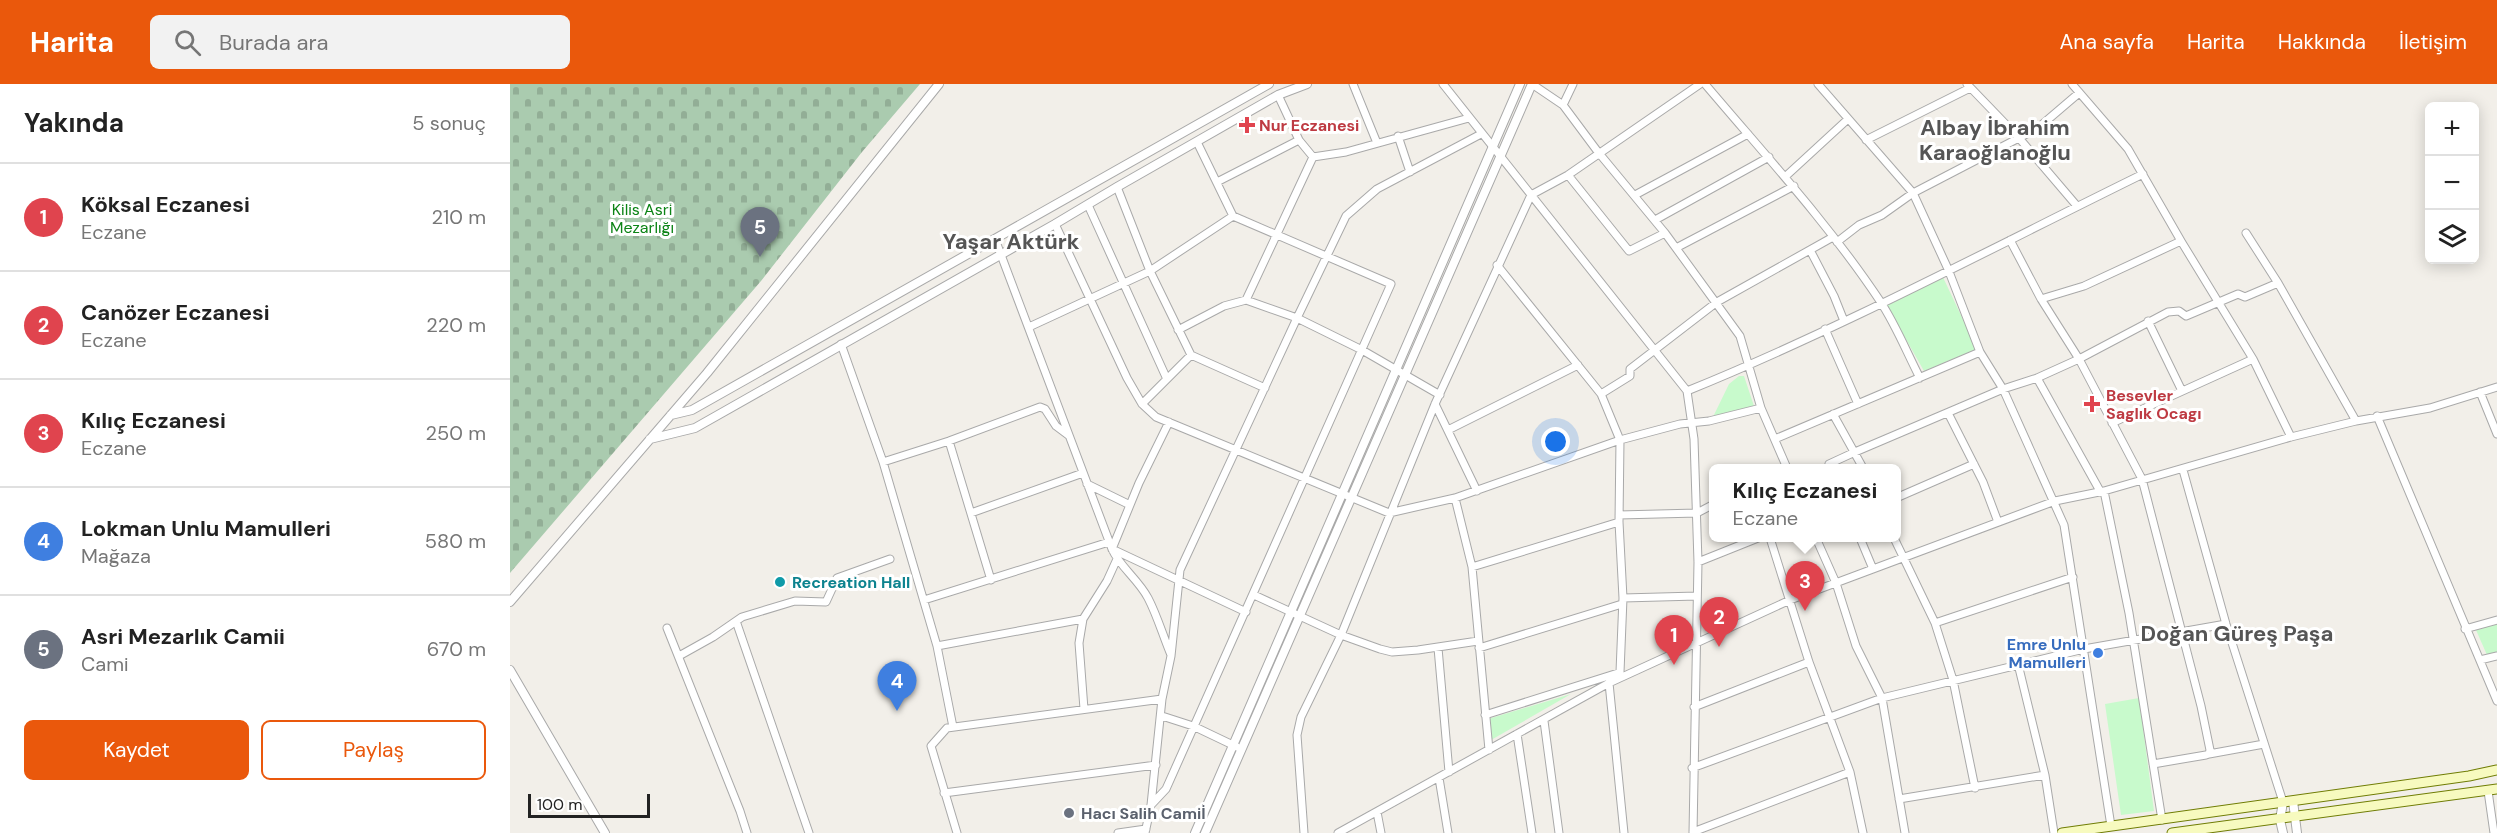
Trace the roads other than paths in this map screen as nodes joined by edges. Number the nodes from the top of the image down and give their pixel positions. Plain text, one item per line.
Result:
1 (939, 84) edge
2 (1269, 84) edge
3 (1307, 84) edge
4 (1353, 84) edge
5 (1443, 84) edge
6 (1520, 84) edge
7 (1532, 84) edge
8 (1574, 84) edge
9 (1700, 84) edge
10 (1705, 84) edge
11 (1818, 84) edge
12 (2072, 84) edge
13 (1968, 86) edge
14 (2079, 93) junction
15 (1278, 95) junction
16 (1563, 105) junction
17 (1469, 118) junction
18 (1848, 120) junction
19 (1482, 134) junction
20 (1748, 134) junction
21 (1398, 136) junction
22 (2019, 138) junction
23 (1299, 140) junction
24 (1866, 140) junction
25 (1197, 142) junction
26 (1377, 143) junction
27 (1492, 146) junction
28 (1598, 152) junction
29 (1313, 157) junction
30 (1500, 157) junction
31 (1769, 157) junction
32 (1410, 172) junction
33 (2143, 174) junction
34 (1568, 175) junction
35 (1786, 176) junction
36 (1217, 182) junction
37 (1794, 186) junction
38 (1117, 187) junction
39 (1912, 193) junction
40 (1531, 195) junction
41 (1635, 195) junction
42 (1088, 205) junction
43 (2077, 206) junction
44 (1233, 216) junction
45 (1655, 220) junction
46 (1055, 225) junction
47 (1665, 233) junction
48 (2246, 233) dead end
49 (1277, 234) junction
50 (995, 239) junction
51 (1835, 239) junction
52 (2010, 240) junction
53 (2181, 241) junction
54 (1676, 248) junction
55 (1810, 250) junction
56 (1002, 253) junction
57 (1327, 255) junction
58 (1497, 265) junction
59 (1948, 269) junction
60 (1150, 271) junction
61 (2278, 283) junction
62 (1122, 284) junction
63 (1091, 298) junction
64 (2042, 299) junction
65 (1246, 300) junction
66 (2218, 301) junction
67 (1717, 302) junction
68 (1881, 303) junction
69 (1297, 318) junction
70 (1844, 321) junction
71 (2148, 321) junction
72 (1029, 327) junction
73 (1825, 329) junction
74 (1178, 330) junction
75 (841, 344) junction
76 (1362, 350) junction
77 (1654, 351) junction
78 (1980, 352) junction
79 (1191, 355) junction
80 (2079, 359) junction
81 (2253, 359) junction
82 (1578, 365) junction
83 (1750, 365) junction
84 (1397, 370) junction
85 (1405, 375) junction
86 (1166, 377) junction
87 (1920, 378) junction
88 (2037, 378) junction
89 (2497, 387) edge
90 (1265, 388) junction
91 (2003, 389) junction
92 (1687, 391) junction
93 (2182, 391) junction
94 (2480, 392) junction
95 (1601, 394) junction
96 (1440, 395) junction
97 (1142, 404) junction
98 (1434, 404) junction
99 (1858, 404) junction
100 (1761, 408) junction
101 (1948, 413) junction
102 (1833, 414) junction
103 (671, 415) junction
104 (2377, 416) junction
105 (2356, 421) junction
106 (1169, 423) junction
107 (2112, 423) junction
108 (1693, 424) junction
109 (1448, 430) junction
110 (2497, 434) edge
111 (1068, 435) junction
112 (2292, 437) junction
113 (650, 439) junction
114 (1774, 439) junction
115 (1620, 440) junction
116 (949, 441) junction
117 (1236, 449) junction
118 (1855, 453) junction
119 (883, 462) junction
120 (1785, 464) edge
121 (1829, 464) edge
122 (1861, 464) edge
123 (1974, 464) junction
124 (2182, 470) junction
125 (1083, 473) junction
126 (1304, 479) junction
127 (2142, 479) junction
128 (1087, 484) junction
129 (1477, 490) junction
130 (2102, 491) junction
131 (1341, 495) junction
132 (1901, 496) edge
133 (1351, 497) junction
134 (1455, 498) junction
135 (2055, 501) junction
136 (1130, 505) junction
137 (1709, 506) edge
138 (970, 513) junction
139 (1389, 513) junction
140 (1697, 513) junction
141 (1619, 519) junction
142 (1998, 522) junction
143 (1746, 542) edge
144 (1772, 542) edge
145 (1818, 542) edge
146 (1862, 542) edge
147 (1896, 542) edge
148 (1110, 545) junction
149 (1902, 558) junction
150 (890, 559) dead end
151 (1117, 559) junction
152 (1698, 562) junction
153 (1472, 567) junction
154 (1873, 568) junction
155 (2073, 578) junction
156 (1179, 579) junction
157 (991, 580) junction
158 (1836, 583) junction
159 (1254, 595) junction
160 (1697, 596) junction
161 (924, 600) junction
162 (1790, 600) junction
163 (1622, 601) junction
164 (510, 602) edge
165 (1291, 611) junction
166 (1246, 612) junction
167 (1301, 616) junction
168 (1083, 619) junction
169 (2497, 620) edge
170 (736, 621) junction
171 (1935, 623) junction
172 (2226, 624) junction
173 (667, 628) dead end
174 (2465, 629) junction
175 (2182, 632) junction
176 (1341, 635) junction
177 (2134, 639) junction
178 (1696, 642) junction
179 (1479, 644) junction
180 (938, 646) junction
181 (1438, 648) junction
182 (2084, 649) junction
183 (679, 656) junction
184 (1171, 656) junction
185 (2497, 656) edge
186 (2480, 660) junction
187 (1809, 662) junction
188 (2018, 664) junction
189 (510, 670) edge
190 (1620, 672) junction
191 (1953, 680) junction
192 (1609, 683) junction
193 (1882, 698) junction
194 (1162, 699) junction
195 (2497, 701) edge
196 (1694, 707) junction
197 (1084, 709) junction
198 (1485, 715) junction
199 (1162, 716) junction
200 (1829, 718) junction
201 (1544, 721) junction
202 (1193, 726) junction
203 (953, 727) junction
204 (1517, 734) junction
205 (2264, 744) junction
206 (1238, 747) junction
207 (1489, 750) junction
208 (2209, 754) junction
209 (2153, 764) junction
210 (1156, 765) junction
211 (1692, 768) junction
212 (2497, 770) edge
213 (1449, 772) junction
214 (1850, 772) junction
215 (2045, 775) junction
216 (1439, 778) junction
217 (1975, 788) junction
218 (2493, 790) edge
219 (944, 793) junction
220 (1899, 799) junction
221 (2293, 801) junction
222 (2283, 802) junction
223 (1151, 805) junction
224 (1377, 812) junction
225 (2294, 817) junction
226 (2162, 820) junction
227 (2280, 820) junction
228 (2111, 826) junction
229 (1146, 831) edge
230 (1693, 832) edge
231 (605, 833) edge
232 (747, 833) edge
233 (808, 833) edge
234 (957, 833) edge
235 (1118, 833) edge
236 (1196, 833) edge
237 (1205, 833) edge
238 (1304, 833) edge
239 (1338, 833) edge
240 (1381, 833) edge
241 (1448, 833) edge
242 (1532, 833) edge
243 (1559, 833) edge
244 (1624, 833) edge
245 (1863, 833) edge
246 (1905, 833) edge
247 (2054, 833) edge
248 (2062, 833) edge
249 (2172, 833) edge
250 (2283, 833) edge
251 (2297, 833) edge
252 (2494, 833) edge

1 - 103 street
2 - 50 street
3 - 15 street
4 - 26 street
5 - 17 street
6 - 27 street
7 - 16 street
7 - 30 street
8 - 16 street
9 - 28 street
10 - 20 street
11 - 18 street
12 - 14 street
13 - 22 street
13 - 24 street
14 - 22 street
14 - 33 street
15 - 23 street
15 - 25 street
16 - 28 street
17 - 19 street
17 - 21 street
18 - 24 street
18 - 35 street
19 - 27 street
19 - 32 street
20 - 31 street
20 - 41 street
21 - 26 street
21 - 32 street
22 - 39 street
22 - 43 street
23 - 29 street
23 - 36 street
24 - 39 street
25 - 36 street
25 - 38 street
26 - 29 street
27 - 30 street
27 - 84 street
28 - 34 street
28 - 41 street
29 - 49 street
30 - 40 street
30 - 85 street
31 - 35 street
31 - 45 street
32 - 57 street
33 - 43 street
33 - 53 street
34 - 40 street
34 - 47 street
35 - 37 street
36 - 44 street
37 - 51 street
37 - 54 street
38 - 42 street
38 - 60 street
39 - 51 street
39 - 59 street
40 - 58 street
40 - 77 street
41 - 45 street
42 - 46 street
42 - 62 street
43 - 52 street
44 - 49 street
44 - 60 street
45 - 47 street
46 - 56 street
46 - 63 street
47 - 54 street
48 - 61 street
49 - 57 street
49 - 65 street
50 - 56 street
50 - 103 street
51 - 55 street
51 - 68 street
52 - 59 street
52 - 64 street
53 - 64 street
53 - 66 street
54 - 67 street
55 - 67 street
55 - 70 street
56 - 72 street
56 - 75 street
57 - 69 street
57 - 76 street
58 - 82 street
58 - 96 street
59 - 68 street
59 - 78 street
60 - 62 street
60 - 74 street
61 - 66 street
61 - 105 street
62 - 63 street
62 - 86 street
63 - 72 street
63 - 97 street
64 - 80 street
65 - 69 street
65 - 74 street
66 - 71 street
66 - 81 street
67 - 77 street
67 - 83 street
68 - 70 street
68 - 87 street
69 - 76 street
69 - 90 street
70 - 73 street
71 - 80 street
71 - 93 street
72 - 111 street
73 - 83 street
73 - 99 street
74 - 79 street
75 - 113 street
75 - 119 street
76 - 84 street
76 - 126 street
77 - 92 street
77 - 95 street
78 - 87 street
78 - 91 street
79 - 86 street
79 - 90 street
80 - 88 street
80 - 107 street
81 - 93 street
81 - 112 street
82 - 95 street
82 - 109 street
83 - 92 street
83 - 100 street
84 - 85 street
84 - 131 street
85 - 96 street
85 - 133 street
86 - 97 street
87 - 99 street
88 - 91 street
88 - 130 street
89 - 94 street
90 - 117 street
91 - 101 street
91 - 135 street
92 - 108 street
93 - 107 street
94 - 104 street
94 - 110 street
95 - 115 street
96 - 98 street
97 - 106 street
98 - 109 street
98 - 139 street
99 - 102 street
100 - 108 street
100 - 114 street
101 - 118 street
101 - 123 street
102 - 114 street
102 - 118 street
103 - 113 street
104 - 105 street
104 - 174 street
105 - 112 street
106 - 117 street
106 - 136 street
107 - 127 street
108 - 115 street
108 - 140 street
109 - 129 street
111 - 116 street
111 - 125 street
112 - 124 street
113 - 164 street
114 - 120 street
115 - 129 street
115 - 141 street
116 - 119 street
116 - 138 street
117 - 126 street
117 - 156 street
118 - 121 street
118 - 122 street
119 - 161 street
123 - 132 street
123 - 142 street
124 - 127 street
124 - 172 street
125 - 128 street
125 - 138 street
126 - 131 street
126 - 159 street
127 - 130 street
127 - 175 street
128 - 136 street
128 - 148 street
129 - 134 street
130 - 135 street
130 - 177 street
131 - 133 street
131 - 165 street
133 - 139 street
133 - 167 street
134 - 139 street
134 - 153 street
135 - 142 street
135 - 155 street
136 - 148 street
137 - 140 street
138 - 157 street
139 - 176 street
140 - 141 street
140 - 152 street
141 - 153 street
141 - 163 street
142 - 149 street
143 - 152 street
144 - 162 street
145 - 158 street
146 - 154 street
147 - 149 street
148 - 151 street
148 - 156 street
148 - 157 street
149 - 154 street
149 - 171 street
150 - 170 street
151 - 168 street
151 - 184 street
152 - 160 street
153 - 179 street
154 - 158 street
155 - 171 street
155 - 182 street
156 - 166 street
156 - 184 street
157 - 161 street
158 - 162 street
158 - 193 street
159 - 165 street
159 - 166 street
160 - 163 street
160 - 178 street
161 - 180 street
162 - 178 street
162 - 187 street
163 - 179 street
163 - 190 street
165 - 167 street
165 - 206 street
166 - 202 street
167 - 176 street
167 - 206 street
168 - 180 street
168 - 197 street
169 - 174 street
170 - 183 street
170 - 233 street
171 - 191 street
172 - 175 street
172 - 205 street
173 - 183 street
174 - 186 street
175 - 177 street
175 - 208 street
176 - 181 street
176 - 238 street
177 - 182 street
177 - 209 street
178 - 192 street
178 - 196 street
179 - 181 street
179 - 198 street
180 - 203 street
181 - 213 street
182 - 188 street
182 - 228 street
183 - 232 street
184 - 194 street
185 - 186 street
186 - 195 street
187 - 196 street
187 - 200 street
188 - 191 street
188 - 215 street
189 - 231 street
190 - 192 street
190 - 198 street
191 - 193 street
191 - 217 street
192 - 201 street
192 - 244 street
193 - 200 street
193 - 220 street
194 - 197 street
194 - 199 street
196 - 211 street
197 - 203 street
198 - 207 street
199 - 202 street
199 - 210 street
200 - 211 street
200 - 214 street
201 - 204 street
201 - 243 street
202 - 206 street
202 - 223 street
203 - 219 street
204 - 207 street
204 - 242 street
205 - 208 street
205 - 222 street
206 - 236 street
206 - 237 street
207 - 213 street
208 - 209 street
209 - 226 street
210 - 219 street
210 - 223 street
211 - 230 street
212 - 221 main road
213 - 216 street
214 - 230 street
214 - 245 street
215 - 217 street
215 - 247 street
216 - 224 street
216 - 241 street
217 - 220 street
218 - 225 main road
218 - 252 street
219 - 234 street
220 - 246 street
221 - 222 main road
221 - 225 street
222 - 226 main road
222 - 227 street
223 - 229 street
224 - 239 street
224 - 240 street
225 - 227 main road
225 - 251 street
226 - 228 main road
227 - 249 main road
227 - 250 street
228 - 248 main road
229 - 235 street

